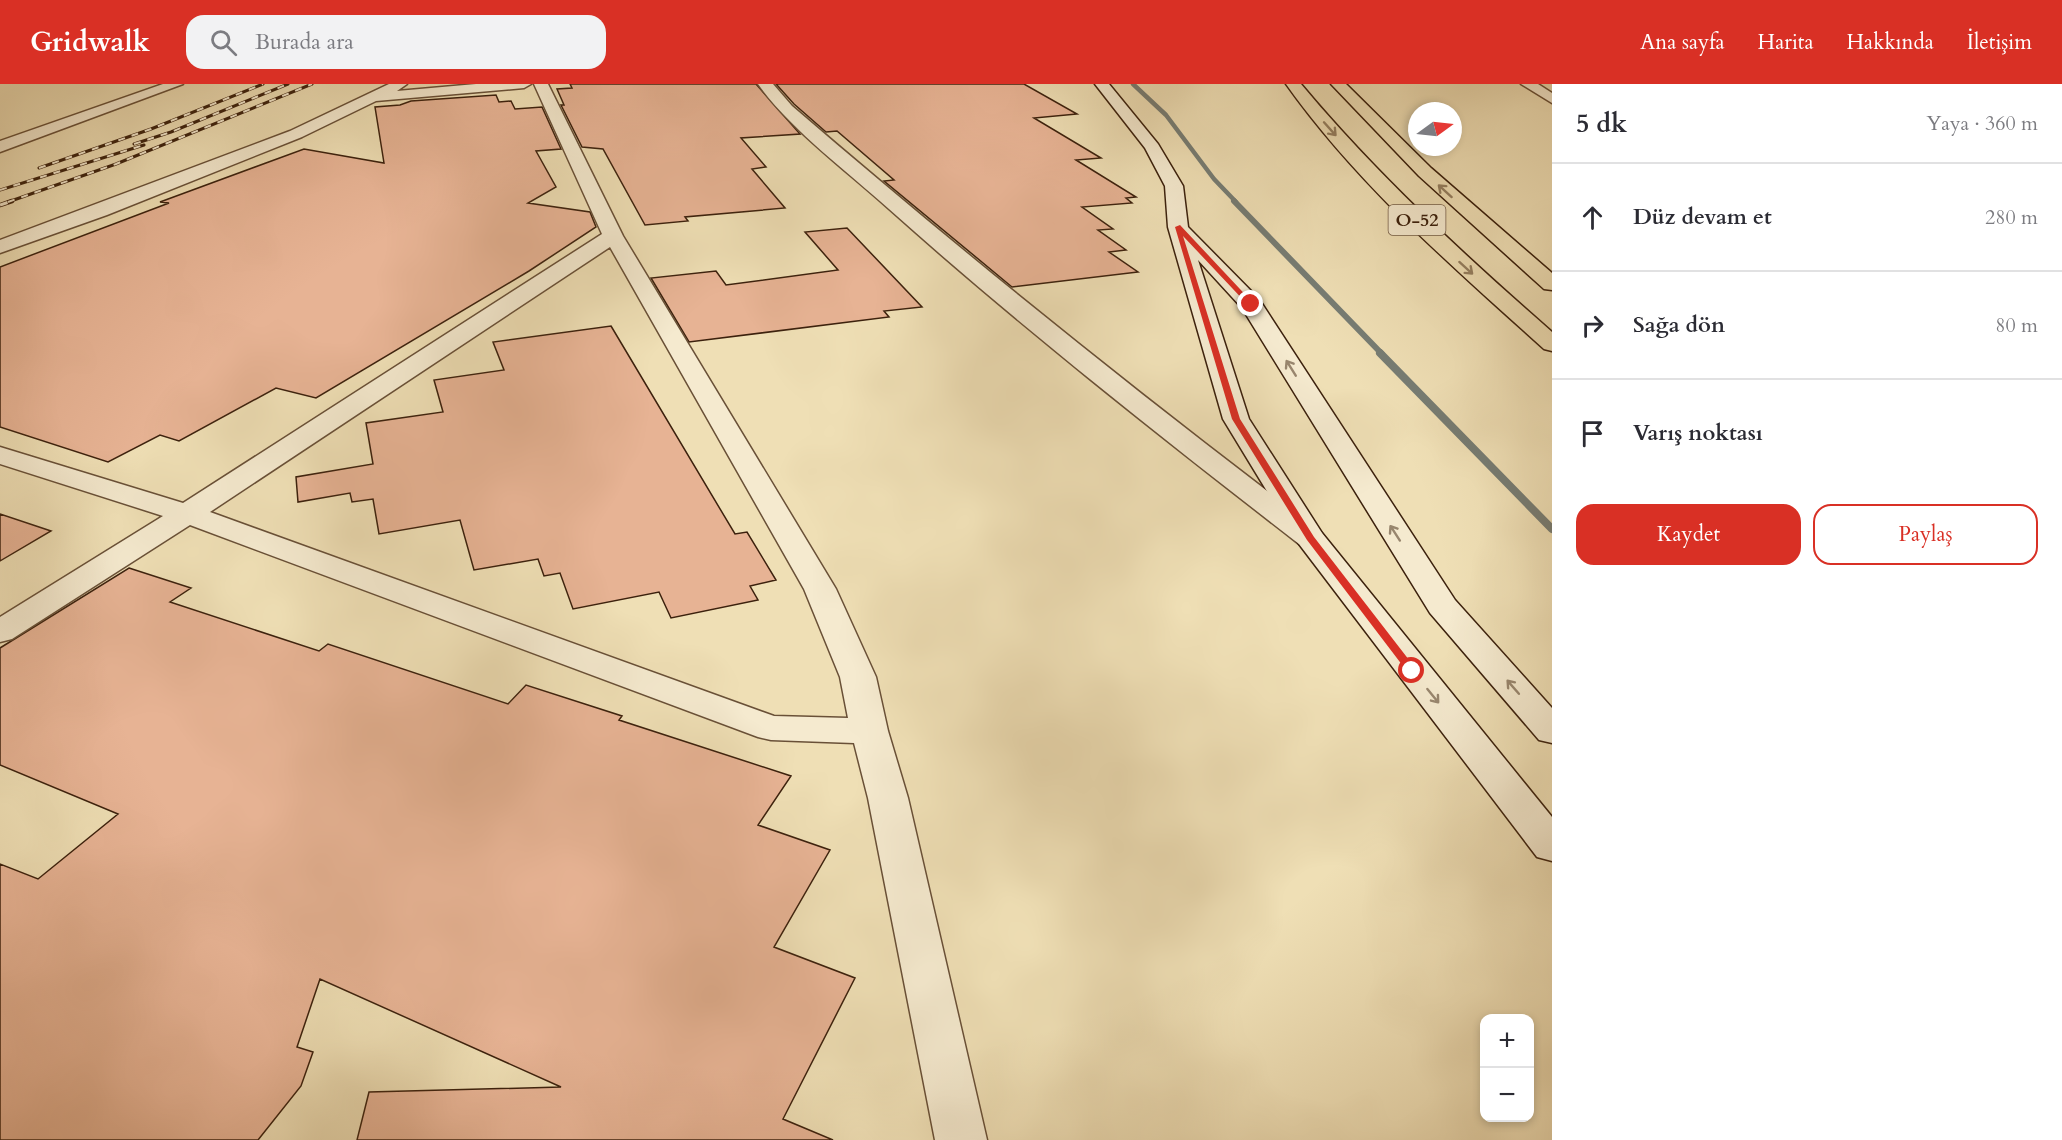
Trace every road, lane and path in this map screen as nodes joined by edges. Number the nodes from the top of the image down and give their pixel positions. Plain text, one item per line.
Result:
1 (176, 84) edge
2 (464, 84) edge
3 (524, 84) edge
4 (541, 84) edge
5 (765, 84) edge
6 (1102, 84) edge
7 (1293, 84) edge
8 (1338, 84) edge
9 (1528, 84) edge
10 (389, 90) edge
11 (1552, 99) edge
12 (0, 147) edge
13 (1178, 227) junction
14 (613, 236) junction
15 (0, 247) edge
16 (1552, 284) edge
17 (1552, 344) edge
18 (0, 455) edge
19 (187, 514) junction
20 (1310, 538) junction
21 (0, 632) edge
22 (869, 731) junction
23 (1552, 731) edge
24 (1552, 846) edge
25 (961, 1140) edge

1 - 12 street
2 - 10 street
3 - 10 street
4 - 14 street
5 - 20 street
6 - 13 street
7 -> 17 highway, O-52
16 -> 8 highway, O-52
9 - 11 street
10 - 15 street
13 - 20 street
23 -> 13 street
14 - 19 street
14 - 22 street
18 - 19 street
19 - 21 street
19 - 22 street
20 -> 24 street
22 - 25 street

